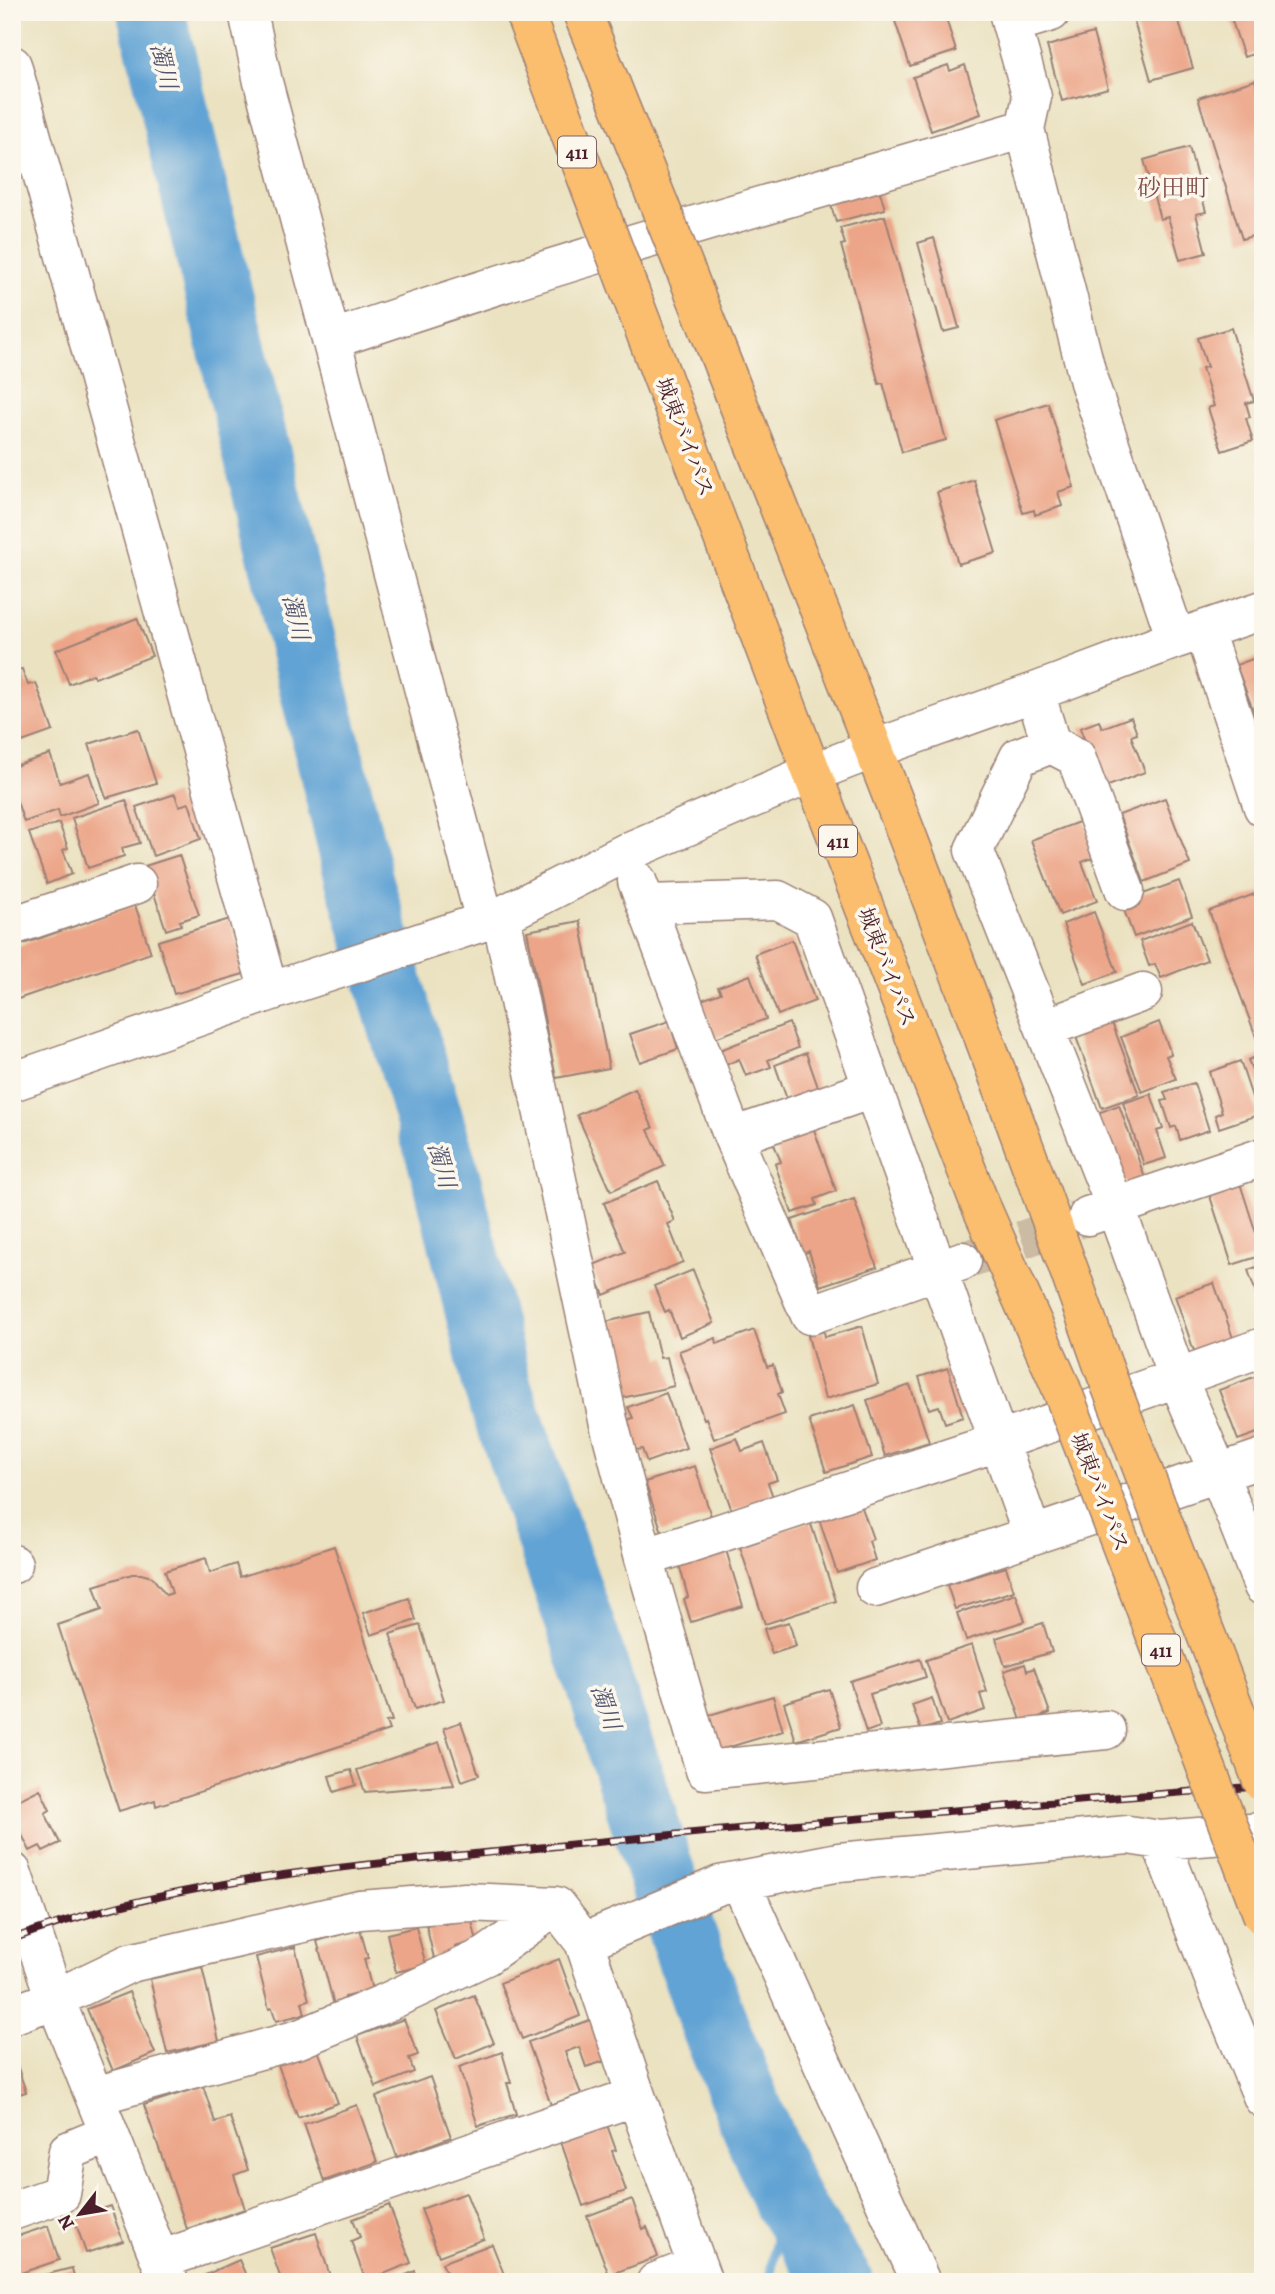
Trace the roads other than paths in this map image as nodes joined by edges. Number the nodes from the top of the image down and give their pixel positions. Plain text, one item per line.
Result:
1 (248, 12) edge
2 (524, 12) edge
3 (582, 12) edge
4 (1051, 12) edge
5 (1009, 18) edge
6 (13, 75) edge
7 (1025, 129) junction
8 (331, 340) junction
9 (1263, 610) edge
10 (1190, 635) junction
11 (1035, 692) junction
12 (1051, 744) junction
13 (874, 749) junction
14 (812, 774) junction
15 (1263, 807) edge
16 (626, 852) junction
17 (137, 884) dead end
18 (1125, 891) dead end
19 (646, 904) junction
20 (483, 922) junction
21 (12, 926) edge
22 (268, 992) junction
23 (1143, 992) dead end
24 (1045, 1028) junction
25 (12, 1082) edge
26 (873, 1089) junction
27 (733, 1137) junction
28 (1263, 1157) edge
29 (1102, 1211) junction
30 (949, 1265) junction
31 (1263, 1347) edge
32 (1177, 1377) junction
33 (998, 1442) junction
34 (1263, 1458) edge
35 (1219, 1472) junction
36 (1032, 1534) junction
37 (644, 1558) junction
38 (1263, 1586) edge
39 (875, 1588) dead end
40 (1106, 1730) dead end
41 (1263, 1783) edge
42 (1263, 1832) edge
43 (1160, 1840) junction
44 (14, 1880) edge
45 (730, 1883) junction
46 (556, 1906) junction
47 (1263, 1916) edge
48 (590, 1940) junction
49 (55, 1999) junction
50 (12, 2015) edge
51 (95, 2096) junction
52 (636, 2096) junction
53 (1263, 2098) edge
54 (109, 2133) junction
55 (12, 2211) edge
56 (165, 2271) edge
57 (700, 2274) edge
58 (656, 2282) edge
59 (921, 2282) edge

1 - 8 street
2 - 14 highway, 城東バイパス / 411, bridge
3 - 13 highway, 411, bridge
4 - 5 street
5 - 7 street
6 - 22 street
7 - 8 street
7 - 10 street
8 - 20 street
9 - 10 street
10 - 11 street
10 - 15 street
11 - 12 street
11 - 13 street
12 - 18 street
12 - 24 street
13 - 14 street
13 - 41 highway, 411, bridge
14 - 16 street
14 - 47 highway, 城東バイパス / 411, bridge
16 - 19 street
16 - 20 street
17 - 21 street
19 - 26 street
19 - 27 street
20 - 22 street
20 - 37 street
22 - 25 street
23 - 24 street
24 - 29 street
26 - 27 street
26 - 30 street
27 - 30 street
28 - 29 street
29 - 32 street
30 - 33 street
31 - 32 street
32 - 33 street
32 - 35 street
33 - 36 street
33 - 37 street
34 - 35 street
35 - 36 street
35 - 38 street
36 - 39 street
37 - 40 street
42 - 43 street
43 - 45 street
43 - 53 street
44 - 49 street
45 - 48 street
45 - 59 street
46 - 48 street
46 - 49 street
46 - 51 street
48 - 52 street
49 - 50 street
49 - 51 street
51 - 54 street
52 - 56 street
52 - 57 street
54 - 55 street
54 - 56 street
57 - 58 street

